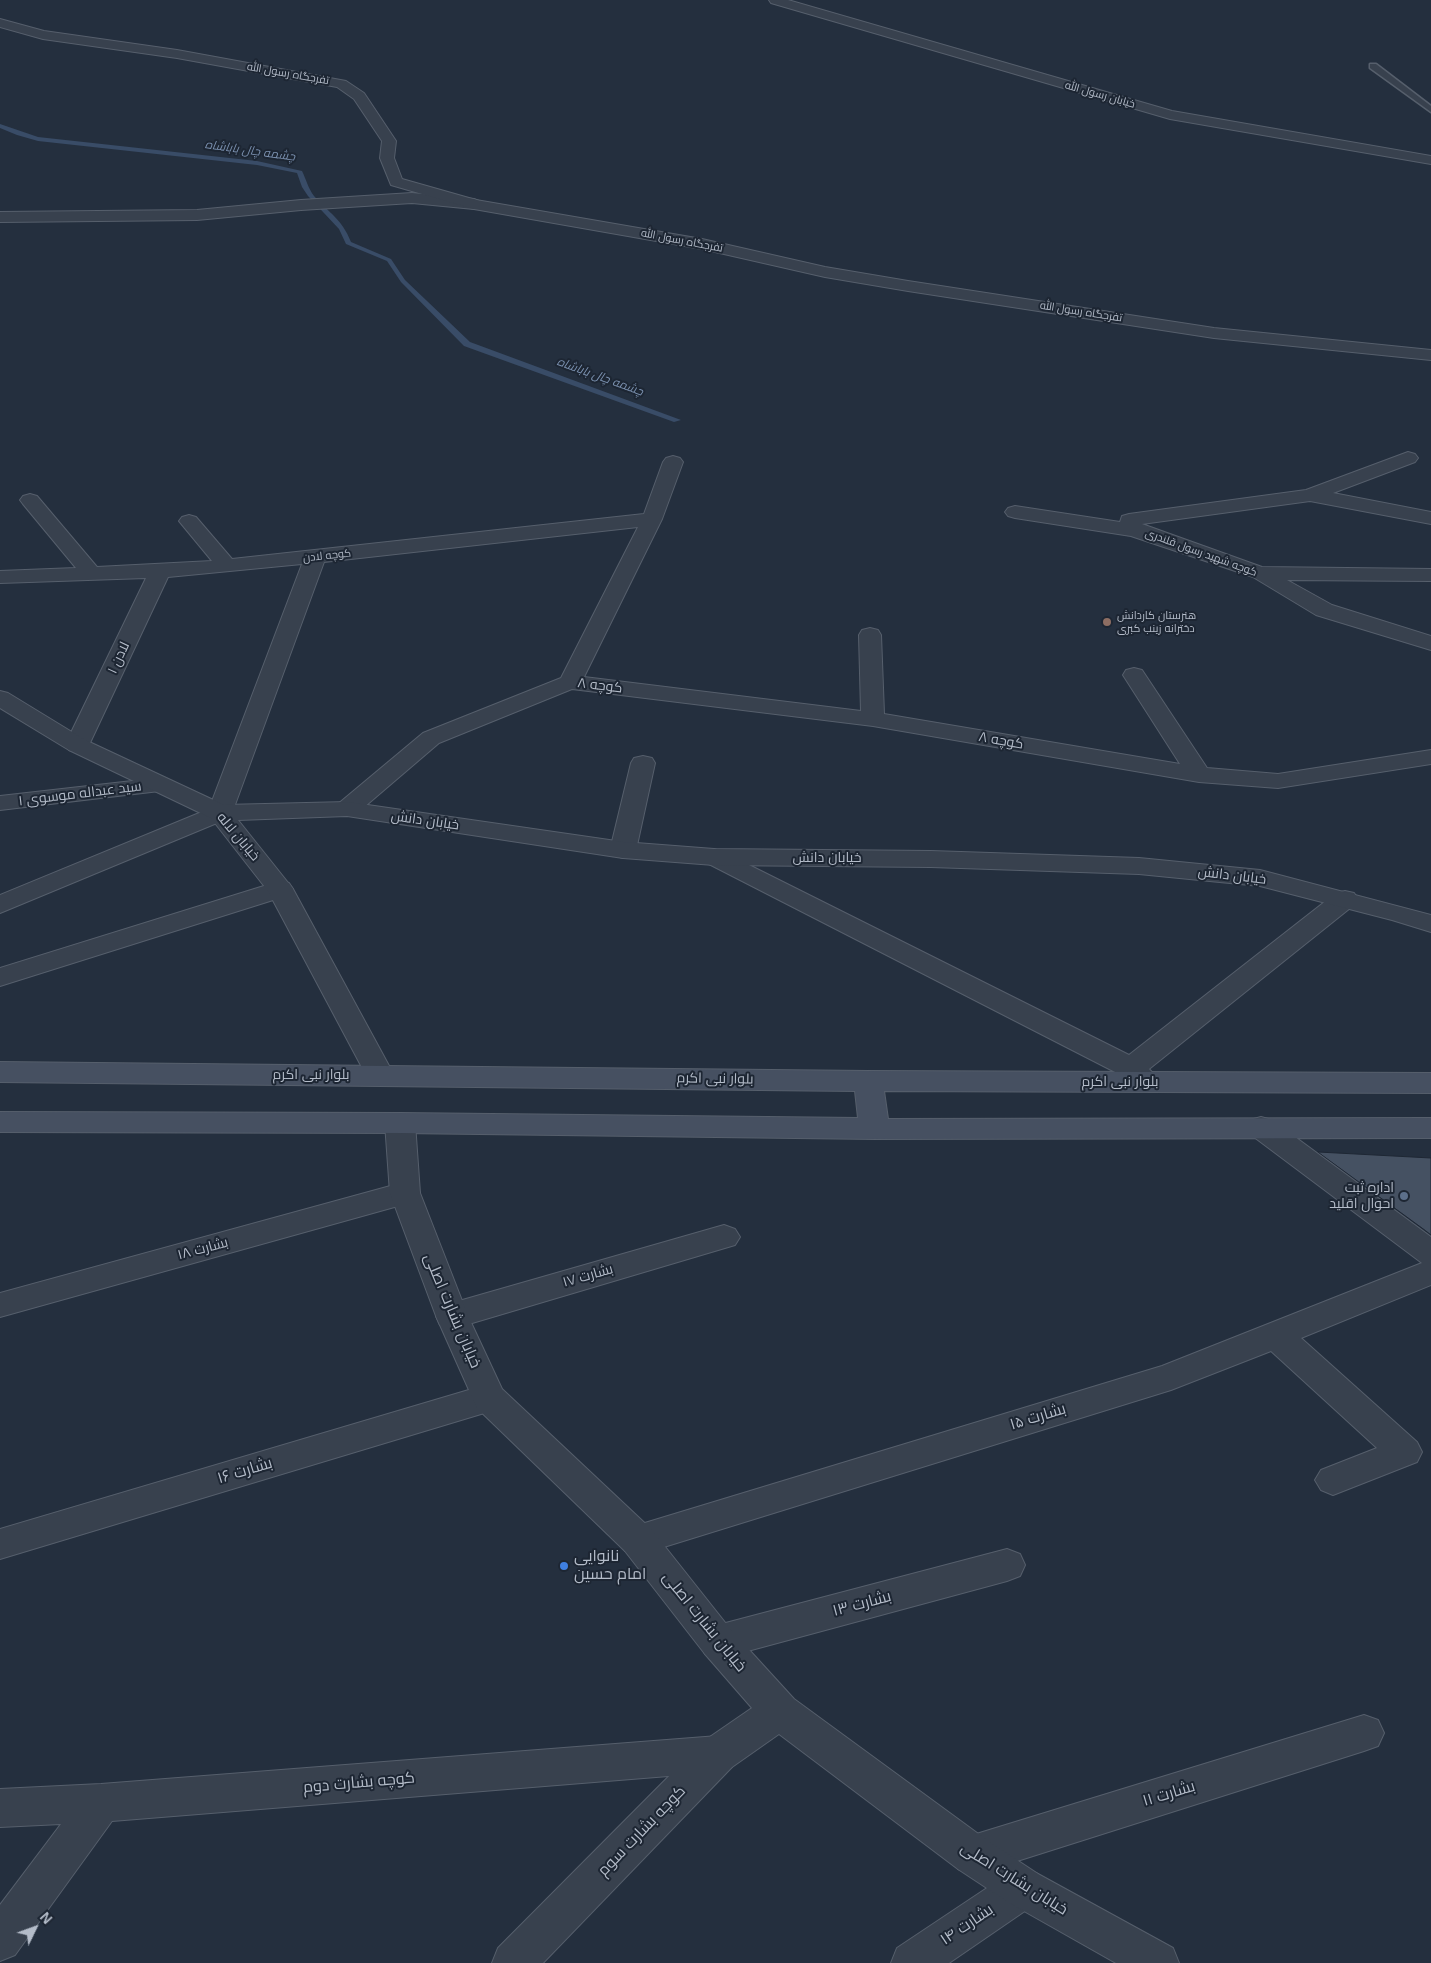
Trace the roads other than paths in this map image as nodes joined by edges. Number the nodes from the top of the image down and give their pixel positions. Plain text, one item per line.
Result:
1 (775, 0) edge
2 (0, 23) edge
3 (1374, 66) dead end
4 (1431, 110) edge
5 (1431, 160) edge
6 (474, 204) junction
7 (0, 217) edge
8 (1431, 355) edge
9 (1408, 458) dead end
10 (673, 462) dead end
11 (1310, 495) junction
12 (30, 500) dead end
13 (1015, 512) dead end
14 (1431, 518) edge
15 (189, 520) dead end
16 (652, 520) junction
17 (1135, 530) junction
18 (315, 557) junction
19 (227, 566) junction
20 (160, 571) junction
21 (1260, 573) junction
22 (92, 574) junction
23 (1431, 575) edge
24 (0, 577) edge
25 (870, 636) dead end
26 (1431, 643) edge
27 (1134, 675) dead end
28 (570, 682) junction
29 (0, 698) edge
30 (873, 719) junction
31 (77, 745) junction
32 (1431, 757) edge
33 (643, 763) dead end
34 (1199, 775) junction
35 (159, 785) junction
36 (0, 803) edge
37 (347, 809) junction
38 (220, 813) junction
39 (623, 850) junction
40 (714, 858) junction
41 (280, 889) junction
42 (1345, 900) junction
43 (0, 905) edge
44 (1431, 924) edge
45 (0, 977) edge
46 (0, 1072) edge
47 (380, 1075) junction
48 (1139, 1075) junction
49 (868, 1081) junction
50 (1431, 1083) edge
51 (0, 1122) edge
52 (400, 1123) junction
53 (1261, 1127) junction
54 (1431, 1128) edge
55 (874, 1129) junction
56 (405, 1193) junction
57 (724, 1237) dead end
58 (1431, 1254) edge
59 (1431, 1272) edge
60 (0, 1305) edge
61 (452, 1316) junction
62 (1275, 1335) junction
63 (489, 1398) junction
64 (1333, 1480) dead end
65 (638, 1540) junction
66 (0, 1544) edge
67 (1006, 1565) dead end
68 (718, 1642) junction
69 (780, 1711) junction
70 (1364, 1733) dead end
71 (718, 1754) junction
72 (101, 1803) junction
73 (0, 1808) edge
74 (973, 1855) junction
75 (1023, 1888) junction
76 (0, 1940) edge
77 (513, 1963) edge
78 (912, 1963) edge
79 (1157, 1963) edge

1 - 5 street, خیابان رسول الله
2 - 6 street, تفرجگاه رسول الله
3 - 4 lane
6 - 7 street
6 - 8 street, تفرجگاه رسول الله
9 - 11 street, کوچه شهید رسول قلندری
10 - 16 street
11 - 14 street
11 - 17 street, کوچه شهید رسول قلندری
12 - 22 street
13 - 17 street
15 - 19 street
16 - 18 street, کوچه لادن
16 - 28 street
17 - 21 street, کوچه شهید رسول قلندری
18 - 19 street, کوچه لادن
18 - 38 street
19 - 20 street, کوچه لادن
20 - 22 street, کوچه لادن
20 - 31 street, لادن ۱
21 - 23 street
21 - 26 street, کوچه شهید رسول قلندری
22 - 24 street, کوچه لادن
25 - 30 street
27 - 34 street
28 - 30 street, کوچه ۸
28 - 37 street
29 - 31 street, خیابان لاله
30 - 34 street, کوچه ۸
31 - 35 street, خیابان لاله
32 - 34 street, کوچه ۸
33 - 39 street
35 - 36 street, سید عبداله موسوی ۱
35 - 38 street, خیابان لاله
37 - 38 street, خیابان دانش
37 - 39 street, خیابان دانش
38 - 41 street, خیابان لاله
38 - 43 street
39 - 40 street, خیابان دانش
40 - 42 street, خیابان دانش
40 - 48 street
41 - 45 street
41 - 47 street, خیابان لاله
42 - 44 street, خیابان دانش
42 - 48 street
46 - 47 main road, بلوار نبی اکرم
47 - 49 main road, بلوار نبی اکرم
48 - 49 main road, بلوار نبی اکرم
48 - 50 main road, بلوار نبی اکرم
49 - 55 main road
51 - 52 main road
52 - 55 main road
52 - 56 street, خیابان بشارت اصلی
53 - 54 main road
53 - 55 main road
53 - 58 street
56 - 60 street, بشارت ۱۸
56 - 61 street, خیابان بشارت اصلی
57 - 61 street, بشارت ۱۷
59 - 62 street, بشارت ۱۵
61 - 63 street, خیابان بشارت اصلی
62 - 64 street
62 - 65 street, بشارت ۱۵
63 - 65 street, خیابان بشارت اصلی
63 - 66 street, بشارت ۱۶
65 - 68 street, خیابان بشارت اصلی
67 - 68 street, بشارت ۱۳
68 - 69 street, خیابان بشارت اصلی
69 - 71 street, کوچه بشارت سوم
69 - 74 street, خیابان بشارت اصلی
70 - 74 street, بشارت ۱۱
71 - 72 street, کوچه بشارت دوم
71 - 77 street, کوچه بشارت سوم
72 - 73 street, کوچه بشارت دوم
72 - 76 street
74 - 75 street, خیابان بشارت اصلی
75 - 78 street, بشارت ۱۴
75 - 79 street, خیابان بشارت اصلی

